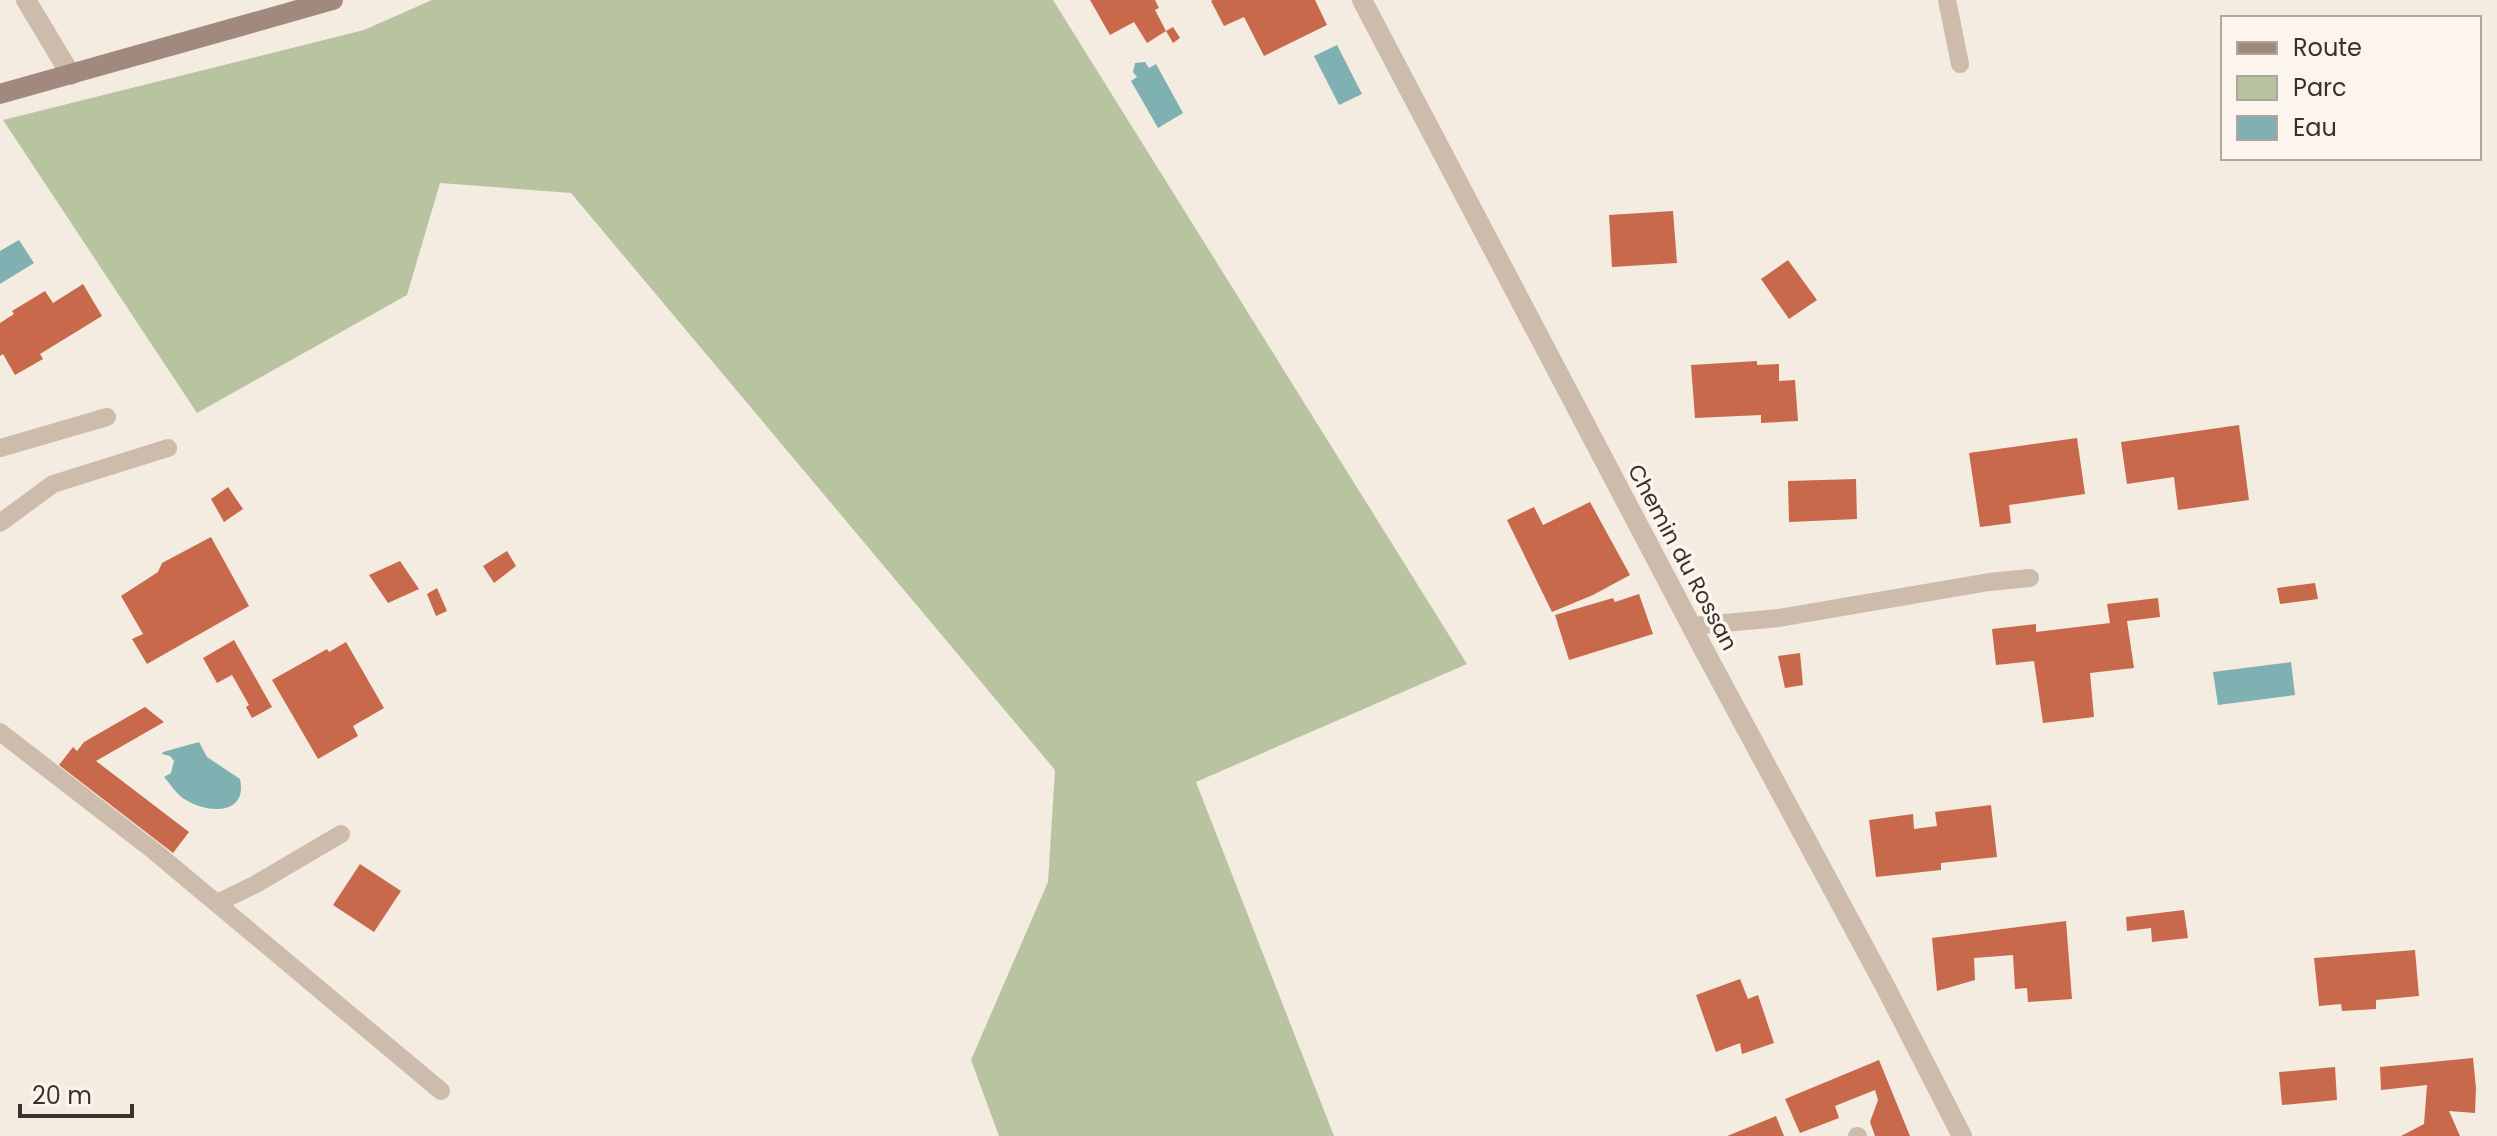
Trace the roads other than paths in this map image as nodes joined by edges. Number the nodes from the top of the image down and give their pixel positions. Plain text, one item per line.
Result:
1 (26, 0) edge
2 (333, 0) edge
3 (1362, 0) edge
4 (1947, 0) edge
5 (1960, 64) dead end
6 (71, 75) junction
7 (0, 94) edge
8 (107, 417) dead end
9 (0, 448) edge
10 (168, 448) dead end
11 (0, 523) edge
12 (2030, 578) dead end
13 (1692, 626) junction
14 (0, 732) edge
15 (341, 834) dead end
16 (217, 903) junction
17 (441, 1091) dead end
18 (1962, 1136) edge

1 - 6 street
2 - 6 main road
3 - 13 street, Chemin du Rossan
4 - 5 lane
6 - 7 main road
8 - 9 lane
10 - 11 lane
12 - 13 lane
13 - 18 street, Chemin du Rossan
14 - 16 lane
15 - 16 lane
16 - 17 lane

